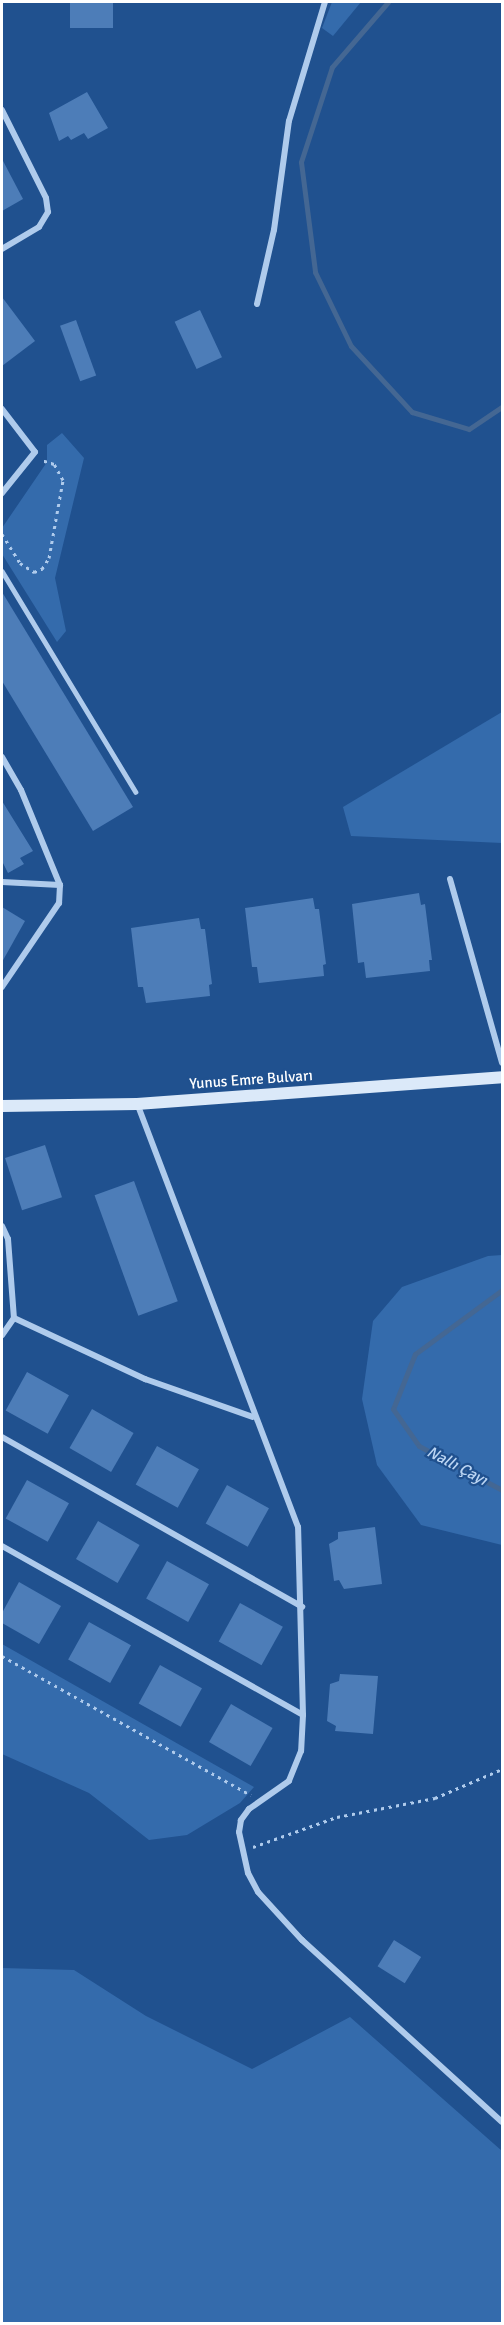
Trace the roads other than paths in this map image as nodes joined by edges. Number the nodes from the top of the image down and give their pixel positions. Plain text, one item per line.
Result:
1 (325, 2) edge
2 (2, 110) edge
3 (2, 249) edge
4 (257, 304) dead end
5 (2, 409) edge
6 (2, 493) edge
7 (2, 571) edge
8 (2, 757) edge
9 (136, 792) dead end
10 (450, 879) dead end
11 (2, 882) edge
12 (60, 885) junction
13 (2, 987) edge
14 (502, 1064) edge
15 (502, 1077) edge
16 (137, 1104) junction
17 (2, 1106) edge
18 (2, 1226) edge
19 (14, 1318) junction
20 (2, 1335) edge
21 (253, 1417) junction
22 (2, 1437) edge
23 (2, 1546) edge
24 (302, 1607) junction
25 (303, 1715) junction
26 (502, 2122) edge

1 - 4 street
2 - 3 street
5 - 6 street
7 - 9 lane
8 - 12 street
10 - 14 street
11 - 12 street
12 - 13 street
15 - 16 street, Yunus Emre Bulvarı
16 - 17 street, Yunus Emre Bulvarı
16 - 21 street
18 - 19 street
19 - 20 street
19 - 21 street
21 - 24 street
22 - 24 street
23 - 25 street
24 - 25 street
25 - 26 street

